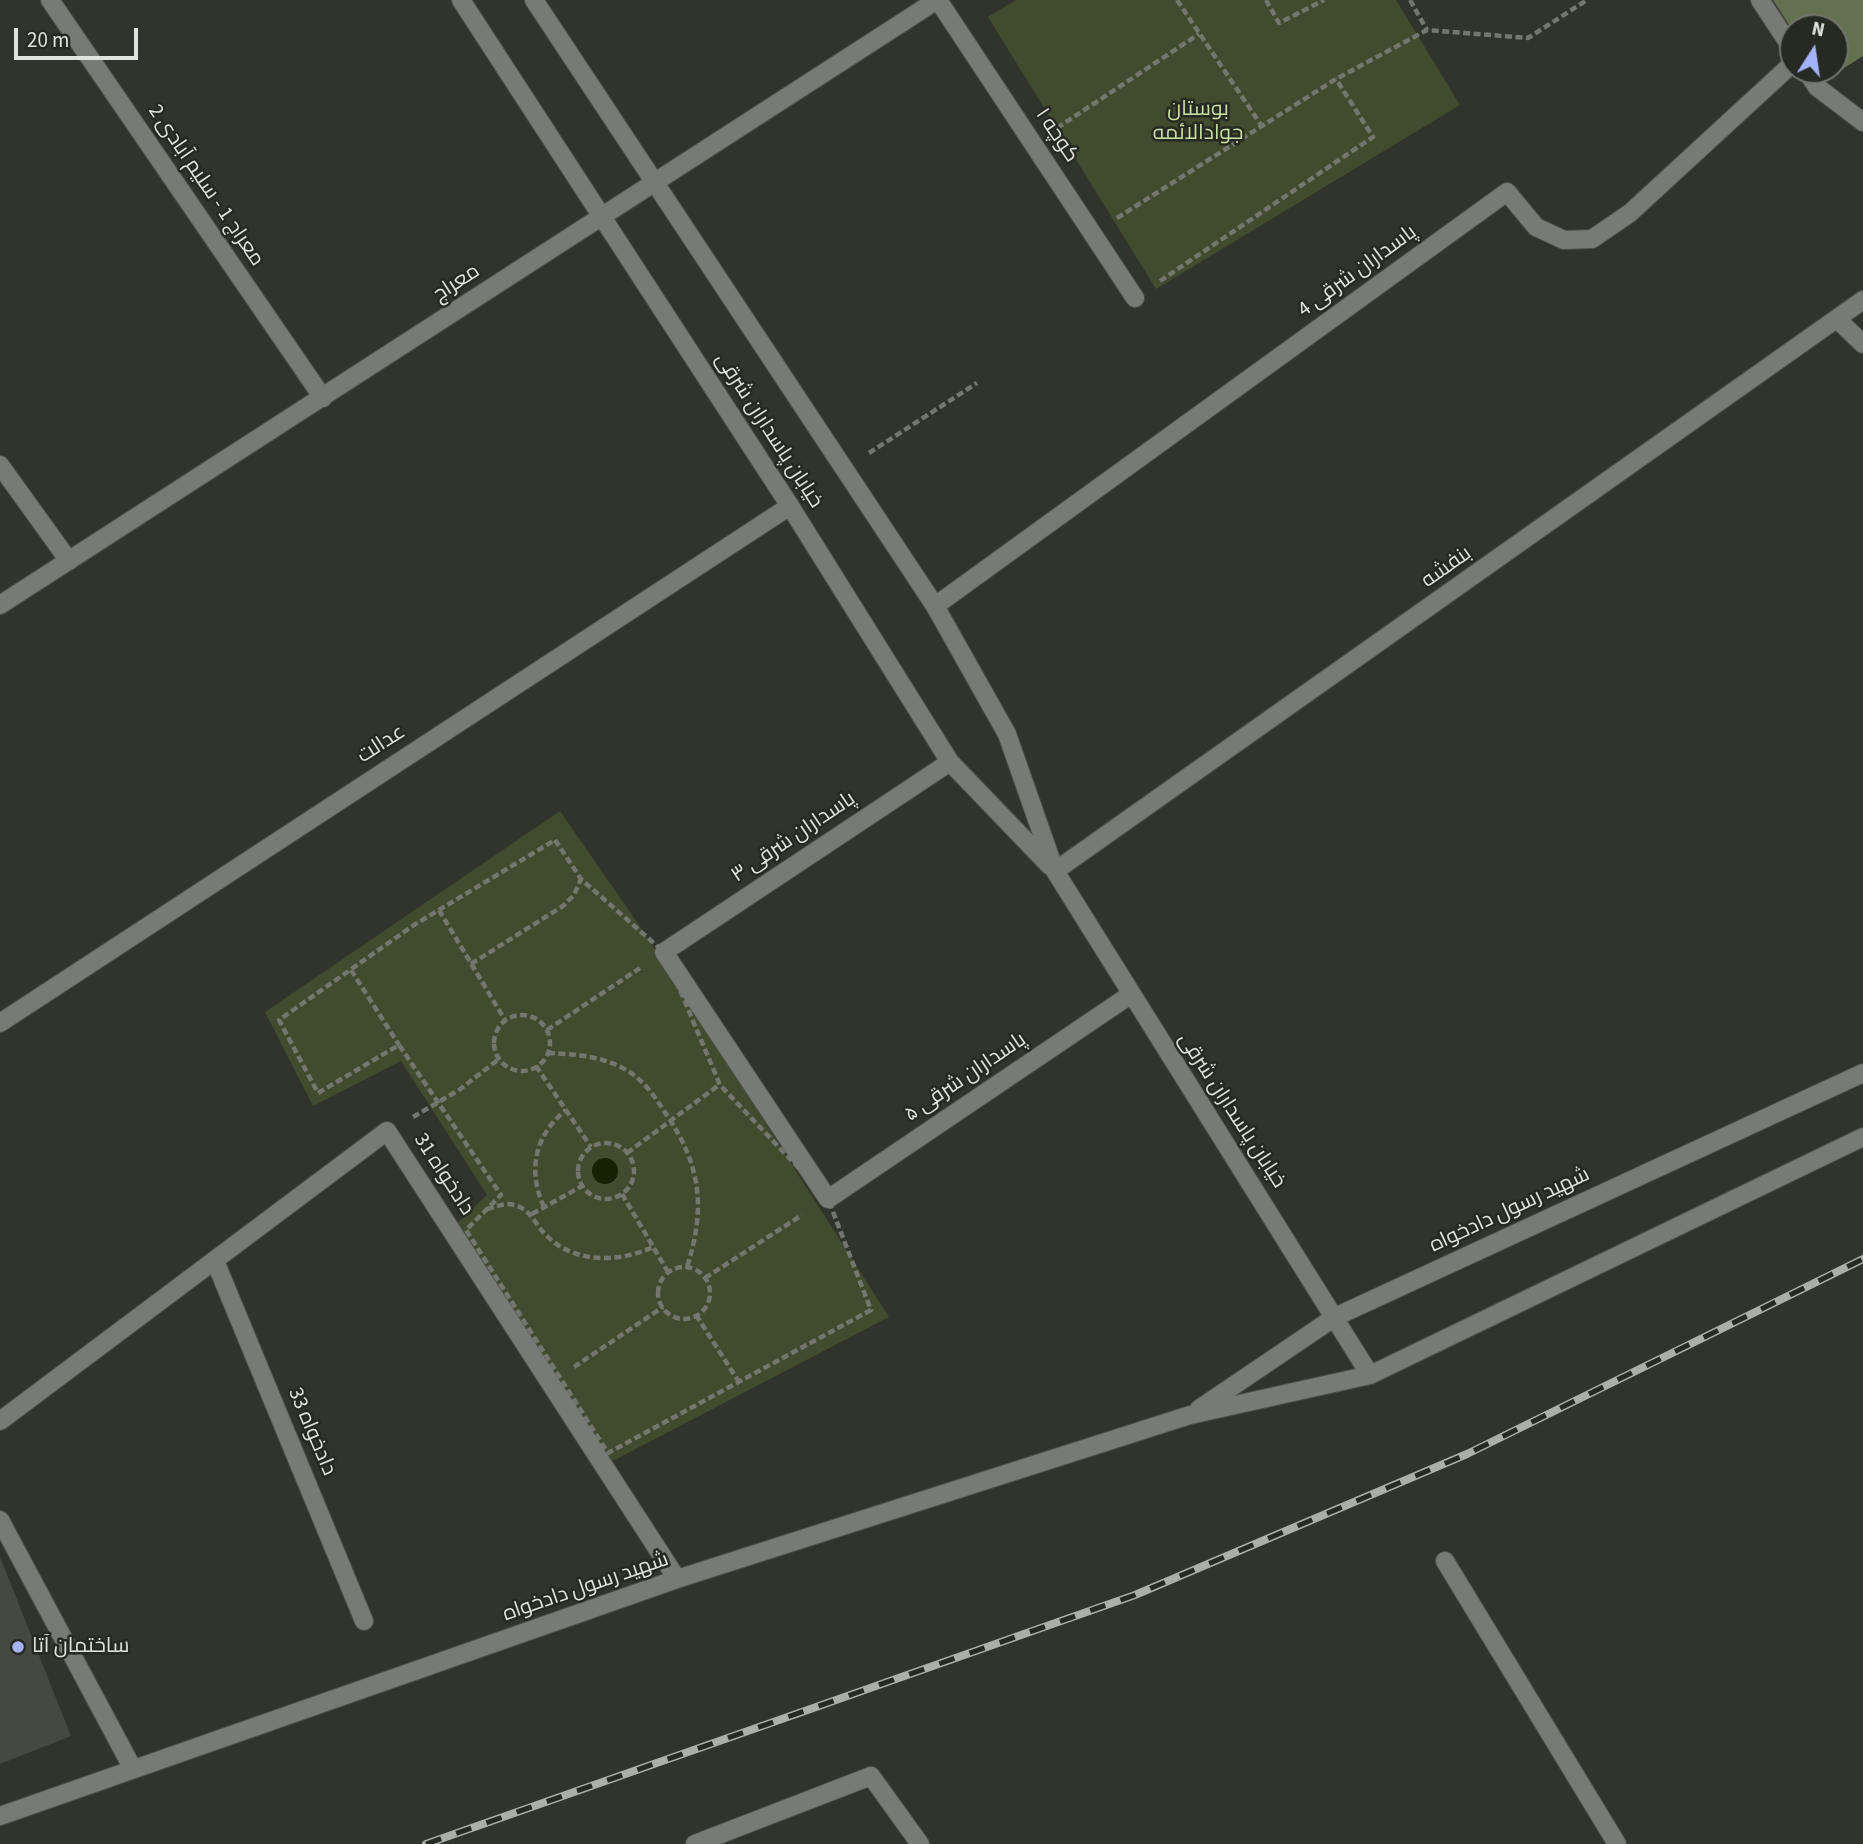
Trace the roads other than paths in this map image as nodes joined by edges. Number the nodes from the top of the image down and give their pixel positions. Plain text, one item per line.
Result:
1 (50, 0) edge
2 (461, 0) edge
3 (534, 0) edge
4 (937, 0) edge
5 (1760, 0) edge
6 (1779, 29) edge
7 (1779, 76) edge
8 (1815, 84) edge
9 (1863, 122) edge
10 (654, 184) junction
11 (602, 218) junction
12 (1135, 298) road end
13 (1863, 300) edge
14 (1838, 320) junction
15 (1863, 344) edge
16 (323, 398) junction
17 (0, 465) edge
18 (790, 506) junction
19 (69, 561) junction
20 (0, 605) edge
21 (935, 606) junction
22 (950, 762) junction
23 (1055, 871) junction
24 (1130, 995) junction
25 (0, 1023) edge
26 (1863, 1073) edge
27 (1863, 1137) edge
28 (822, 1202) joint
29 (215, 1261) junction
30 (1335, 1317) junction
31 (1370, 1375) junction
32 (1190, 1415) junction
33 (0, 1421) edge
34 (0, 1520) edge
35 (1445, 1561) dead end
36 (677, 1580) junction
37 (364, 1621) dead end
38 (133, 1769) junction
39 (0, 1816) edge
40 (695, 1844) edge
41 (920, 1844) edge
42 (1617, 1844) edge

1 - 16 street, معراج 1 - سلیم آبادی 2
2 - 11 street, خیابان پاسداران شرقی
3 - 10 street, خیابان پاسداران شرقی
4 - 10 street, معراج
4 - 12 street, کوچه ۱
5 - 6 street
7 - 21 street, پاسداران شرقی 4
8 - 9 street
10 - 11 street, معراج
10 - 21 street, خیابان پاسداران شرقی
11 - 16 street, معراج
11 - 18 street, خیابان پاسداران شرقی
13 - 14 street, بنفشه
14 - 15 street
14 - 23 street, بنفشه
16 - 19 street, معراج
17 - 19 street
18 - 22 street, خیابان پاسداران شرقی
18 - 25 street, عدالت
19 - 20 street, معراج
21 - 23 street, خیابان پاسداران شرقی
22 - 23 street, خیابان پاسداران شرقی
22 - 28 street, پاسداران شرقی ۳
23 - 24 street, خیابان پاسداران شرقی
24 - 28 street, پاسداران شرقی ۵
24 - 30 street, خیابان پاسداران شرقی
26 - 30 street, شهید رسول دادخواه
27 - 31 street, شهید رسول دادخواه
29 - 33 street, دادخواه 31
29 - 36 street, دادخواه 31
29 - 37 street, دادخواه 33
30 - 31 street, خیابان پاسداران شرقی
30 - 32 street, شهید رسول دادخواه
31 - 32 street, شهید رسول دادخواه
32 - 36 street, شهید رسول دادخواه
34 - 38 street
35 - 42 street
36 - 38 street, شهید رسول دادخواه
38 - 39 street, شهید رسول دادخواه
40 - 41 street

